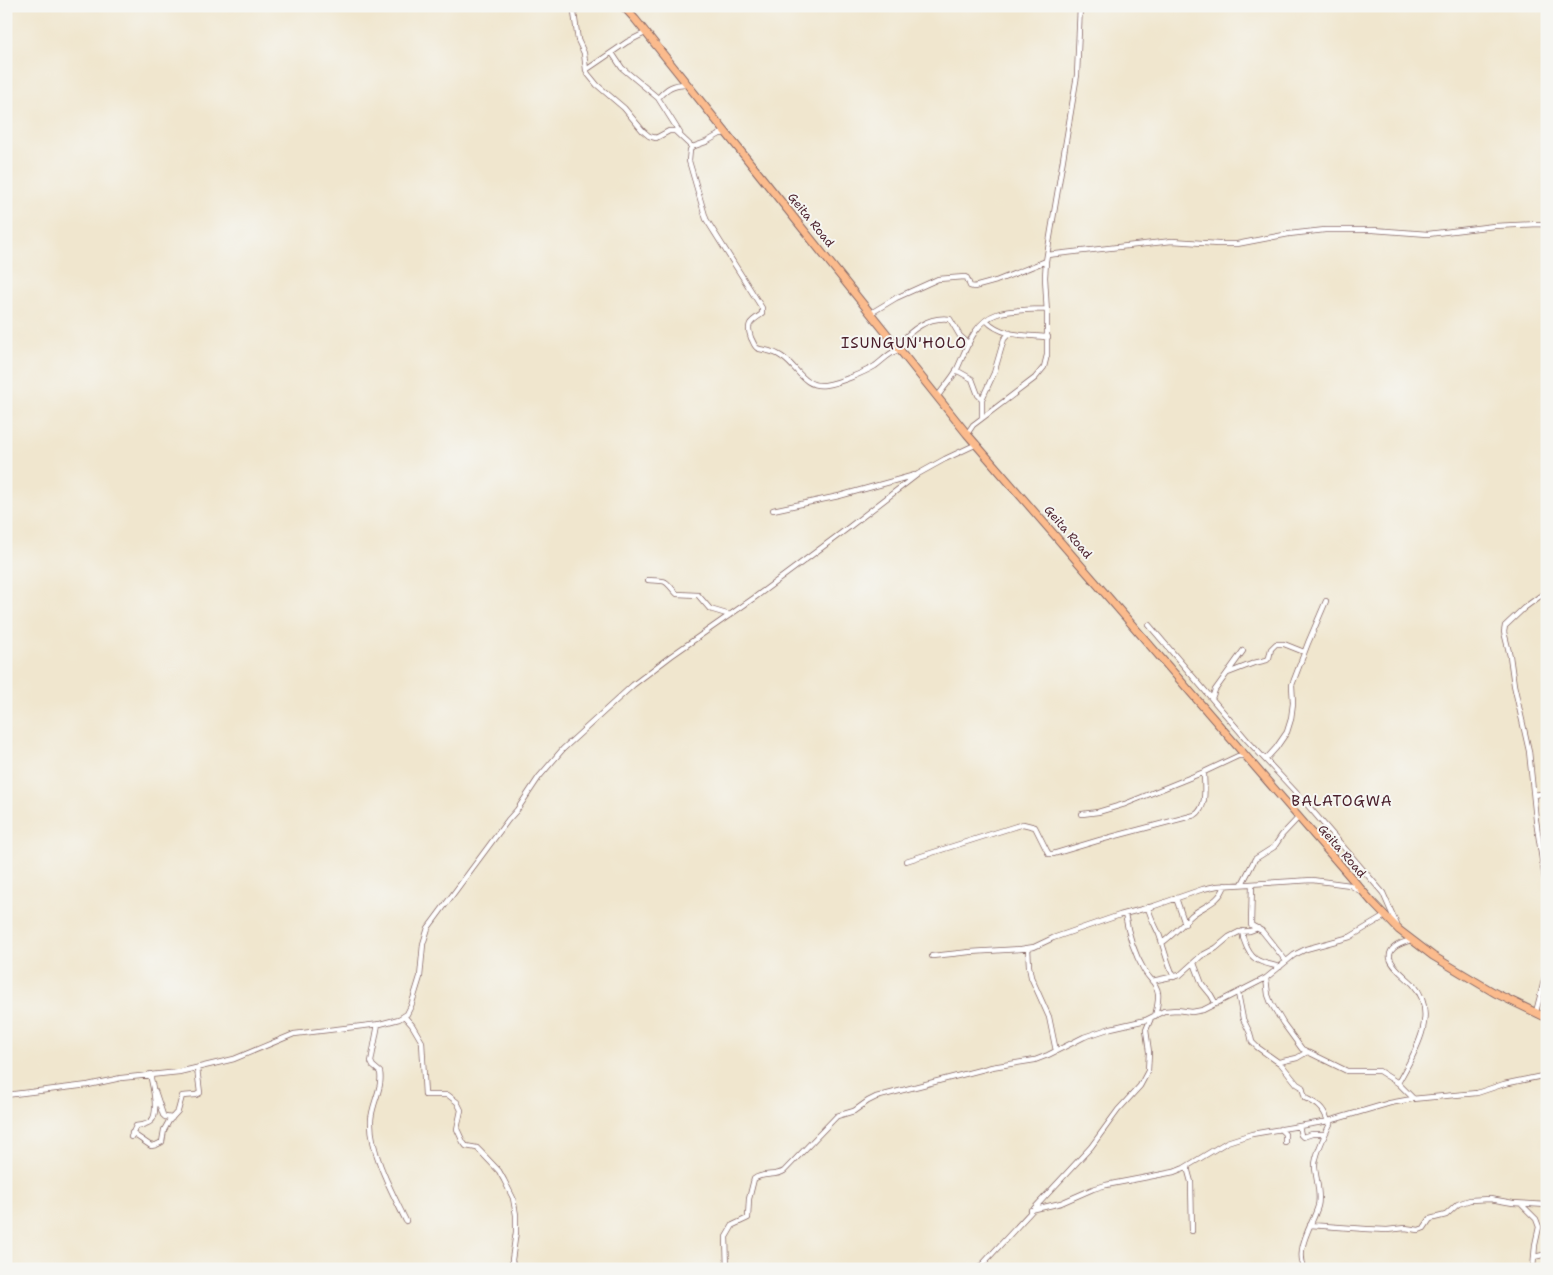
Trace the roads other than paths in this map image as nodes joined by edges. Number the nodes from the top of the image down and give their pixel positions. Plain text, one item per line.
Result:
1 (573, 6) edge
2 (623, 6) edge
3 (1080, 6) edge
4 (648, 35) junction
5 (612, 53) junction
6 (586, 70) junction
7 (688, 84) junction
8 (658, 98) junction
9 (727, 133) junction
10 (682, 136) junction
11 (692, 147) junction
12 (1547, 225) edge
13 (1047, 255) junction
14 (1046, 262) junction
15 (1047, 309) junction
16 (871, 313) junction
17 (986, 320) junction
18 (1010, 333) junction
19 (1048, 337) junction
20 (969, 344) junction
21 (899, 348) junction
22 (956, 370) junction
23 (938, 396) junction
24 (982, 399) junction
25 (982, 418) junction
26 (967, 434) junction
27 (978, 444) junction
28 (918, 474) junction
29 (774, 510) dead end
30 (648, 580) dead end
31 (1547, 591) edge
32 (1326, 601) dead end
33 (730, 614) junction
34 (1149, 625) dead end
35 (1243, 652) dead end
36 (1304, 652) junction
37 (1228, 673) junction
38 (1212, 698) junction
39 (1247, 756) junction
40 (1266, 759) junction
41 (1204, 772) junction
42 (1547, 793) edge
43 (1534, 795) junction
44 (1082, 814) dead end
45 (1300, 819) junction
46 (906, 860) dead end
47 (1546, 883) edge
48 (1242, 884) junction
49 (1252, 884) junction
50 (1225, 885) junction
51 (1547, 893) edge
52 (1366, 894) junction
53 (1176, 898) junction
54 (1148, 907) junction
55 (1125, 914) junction
56 (1385, 916) junction
57 (1185, 924) junction
58 (1258, 928) junction
59 (1399, 930) junction
60 (1243, 931) junction
61 (1412, 940) junction
62 (1162, 943) junction
63 (1028, 948) junction
64 (932, 956) dead end
65 (1286, 961) junction
66 (1194, 963) junction
67 (1280, 967) junction
68 (1547, 969) edge
69 (1174, 977) junction
70 (1266, 978) junction
71 (1152, 981) junction
72 (1238, 993) junction
73 (1216, 1004) junction
74 (1536, 1012) junction
75 (404, 1016) junction
76 (1153, 1017) junction
77 (1547, 1018) edge
78 (378, 1024) junction
79 (1056, 1051) junction
80 (1307, 1052) junction
81 (1279, 1062) junction
82 (197, 1068) junction
83 (150, 1074) junction
84 (1547, 1074) edge
85 (142, 1075) junction
86 (1398, 1083) junction
87 (152, 1085) junction
88 (6, 1095) edge
89 (1414, 1099) junction
90 (174, 1118) junction
91 (1330, 1120) junction
92 (1299, 1126) junction
93 (1280, 1129) junction
94 (1325, 1134) junction
95 (1285, 1142) dead end
96 (1188, 1166) junction
97 (1521, 1204) junction
98 (1547, 1205) edge
99 (1031, 1210) junction
100 (406, 1221) dead end
101 (1310, 1225) junction
102 (1192, 1231) dead end
103 (1547, 1254) edge
104 (1534, 1257) junction
105 (514, 1269) edge
106 (727, 1269) edge
107 (978, 1269) edge
108 (1305, 1269) edge
109 (1533, 1269) edge

1 - 6 street
2 - 4 highway, Geita Road
3 - 13 street
4 - 5 street
4 - 7 highway, Geita Road
5 - 6 street
5 - 8 street
6 - 10 street
7 - 8 street
7 - 9 highway, Geita Road
8 - 10 street
9 - 11 street
9 - 16 highway, Geita Road
10 - 11 street
11 - 21 street
12 - 13 street
13 - 14 street
14 - 15 street
14 - 16 street
15 - 17 street
15 - 19 street
16 - 21 highway, Geita Road
17 - 18 street
17 - 20 street
18 - 19 street
18 - 24 street
19 - 25 street
20 - 21 street
20 - 22 street
21 - 23 highway, Geita Road
22 - 23 street
22 - 24 street
23 - 26 highway, Geita Road
24 - 25 street
25 - 26 street
26 - 27 highway, Geita Road
27 - 28 street
27 - 39 highway, Geita Road
28 - 29 street
28 - 33 street
30 - 33 street
31 - 43 street
32 - 36 street
33 - 75 street
34 - 38 street
35 - 37 street
36 - 37 street
36 - 40 street
37 - 38 street
38 - 40 street
39 - 41 street
39 - 45 highway, Geita Road
40 - 59 street
41 - 44 street
41 - 46 street
42 - 43 street
43 - 47 street
45 - 48 street
45 - 52 highway, Geita Road
47 - 51 street
48 - 49 street
48 - 50 street
49 - 52 street
49 - 58 street
50 - 53 street
50 - 57 street
52 - 56 highway, Geita Road
53 - 54 street
53 - 57 street
54 - 55 street
54 - 62 street
55 - 63 street
55 - 71 street
56 - 59 highway, Geita Road
56 - 65 street
57 - 62 street
58 - 60 street
58 - 65 street
59 - 61 highway, Geita Road
60 - 66 street
60 - 67 street
61 - 74 highway, Geita Road
61 - 86 street
62 - 69 street
63 - 64 street
63 - 79 street
65 - 67 street
66 - 69 street
66 - 73 street
67 - 70 street
68 - 74 street
69 - 71 street
70 - 72 street
70 - 80 street
71 - 76 street
72 - 73 street
72 - 81 street
73 - 76 street
74 - 77 highway, Geita Road
75 - 78 street
75 - 105 street
76 - 79 street
76 - 99 street
78 - 82 street
78 - 100 street
79 - 106 street
80 - 81 street
80 - 86 street
81 - 91 street
82 - 83 street
82 - 90 street
83 - 85 street
83 - 87 street
84 - 89 street
85 - 87 street
85 - 88 street
86 - 89 street
87 - 90 street
87 - 90 street
89 - 91 street
91 - 92 street
91 - 94 street
92 - 93 street
92 - 94 street
93 - 95 street
93 - 96 street
94 - 101 street
96 - 99 street
96 - 102 street
97 - 98 street
97 - 101 street
97 - 104 street
99 - 107 street
101 - 108 street
103 - 104 street
104 - 109 street

